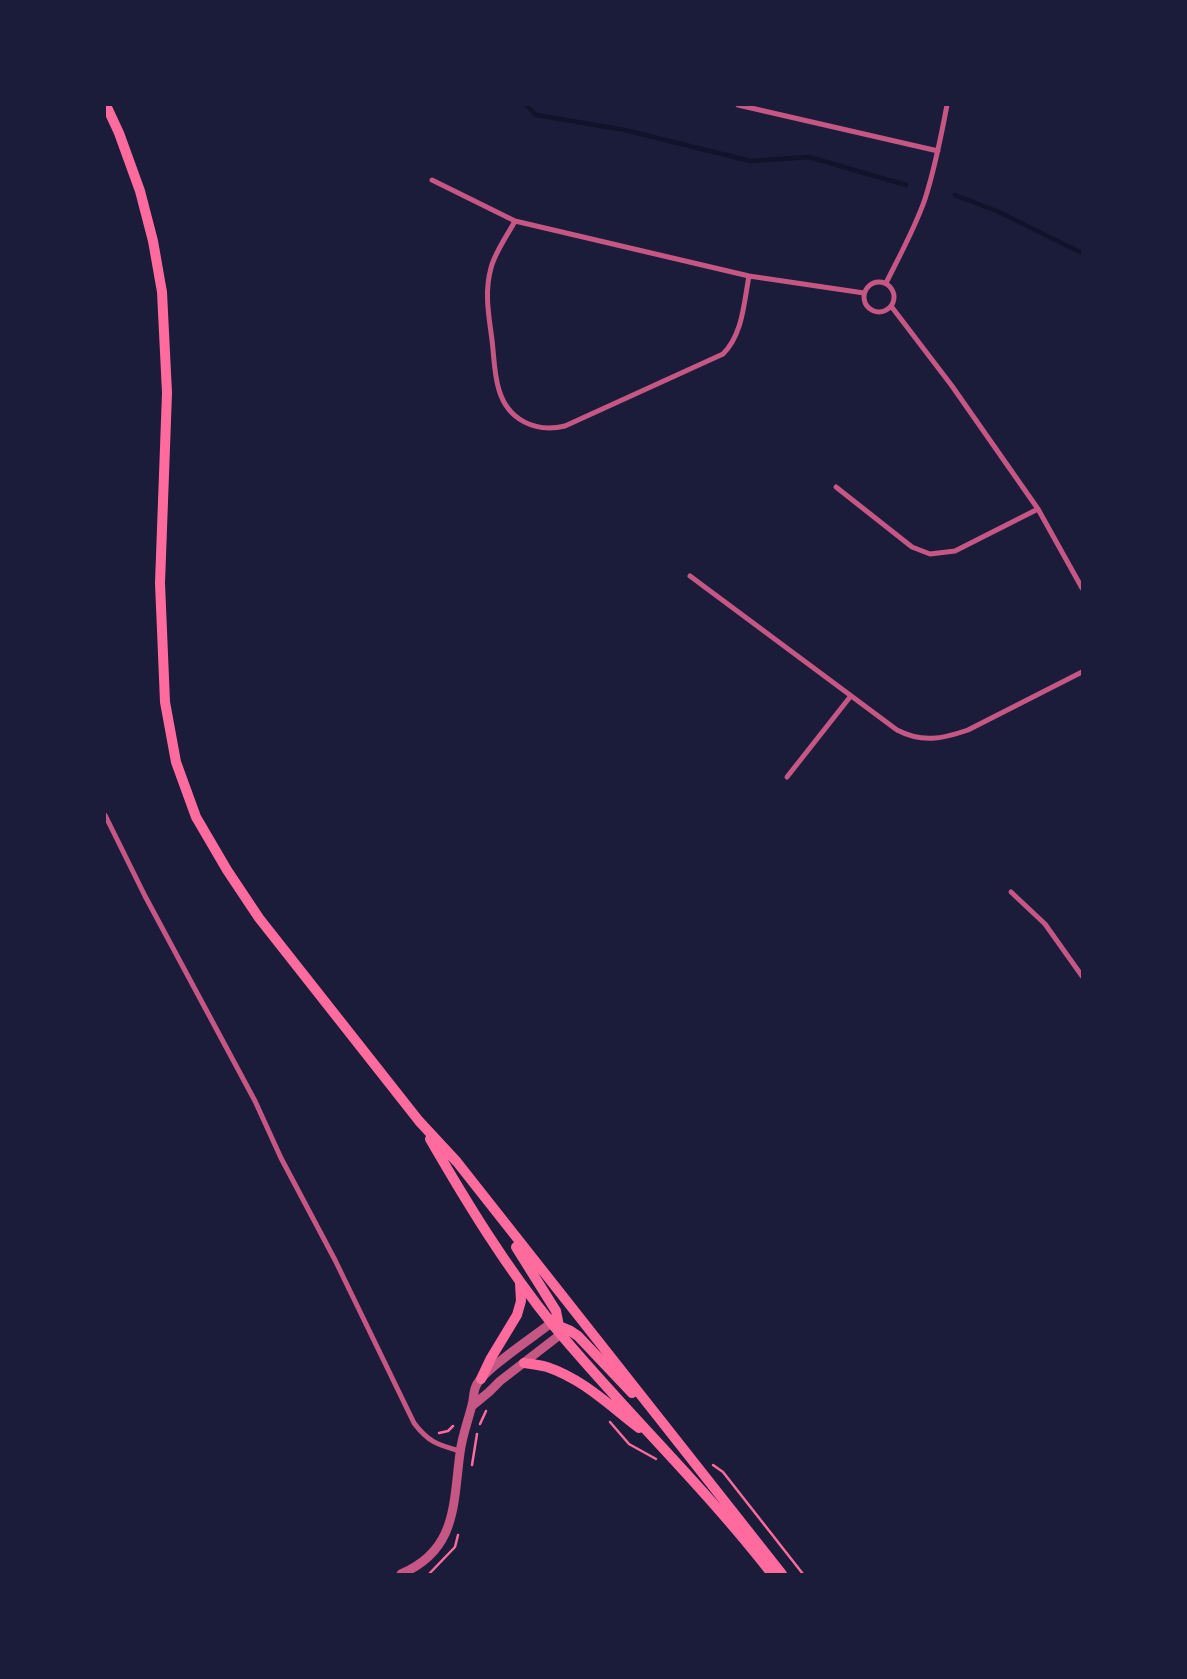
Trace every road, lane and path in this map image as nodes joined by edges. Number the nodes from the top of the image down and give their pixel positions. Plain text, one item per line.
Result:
1 (106, 105) edge
2 (738, 105) edge
3 (947, 105) edge
4 (938, 150) junction
5 (432, 180) dead end
6 (515, 221) junction
7 (749, 276) junction
8 (886, 283) junction
9 (864, 294) junction
10 (891, 306) junction
11 (836, 487) dead end
12 (1038, 509) junction
13 (690, 576) dead end
14 (1082, 588) edge
15 (1082, 672) edge
16 (850, 696) junction
17 (787, 777) dead end
18 (105, 814) edge
19 (1012, 892) dead end
20 (1082, 976) edge
21 (419, 1121) junction
22 (496, 1212) junction
23 (520, 1282) junction
24 (557, 1327) junction
25 (524, 1363) junction
26 (482, 1378) junction
27 (472, 1406) junction
28 (486, 1410) dead end
29 (607, 1419) dead end
30 (456, 1420) dead end
31 (663, 1423) junction
32 (437, 1432) dead end
33 (656, 1440) junction
34 (460, 1451) junction
35 (658, 1460) dead end
36 (711, 1464) dead end
37 (471, 1471) dead end
38 (459, 1533) dead end
39 (400, 1574) edge
40 (429, 1574) edge
41 (772, 1574) edge
42 (782, 1574) edge
43 (803, 1574) edge

1 - 21 main road
2 - 4 street
3 - 4 street
4 - 8 street
5 - 6 street
6 - 7 street
6 - 7 street
7 - 9 street
8 - 9 street
8 - 10 street
9 - 10 street
10 - 12 street
11 - 12 street
12 - 14 street
13 - 16 street
15 - 16 street
16 - 17 street
18 - 34 street
19 - 20 street
21 - 22 main road
21 - 23 main road
22 - 24 main road
22 - 31 main road
23 - 24 main road
23 - 26 main road
24 - 25 street
24 - 26 street
24 - 31 main road
24 - 33 main road
25 - 27 street
25 - 33 main road
26 - 27 street
27 - 34 street
28 - 37 path
29 - 35 path
30 - 32 path
31 - 42 main road
33 - 41 main road
34 - 39 street
36 - 43 path
38 - 40 path

